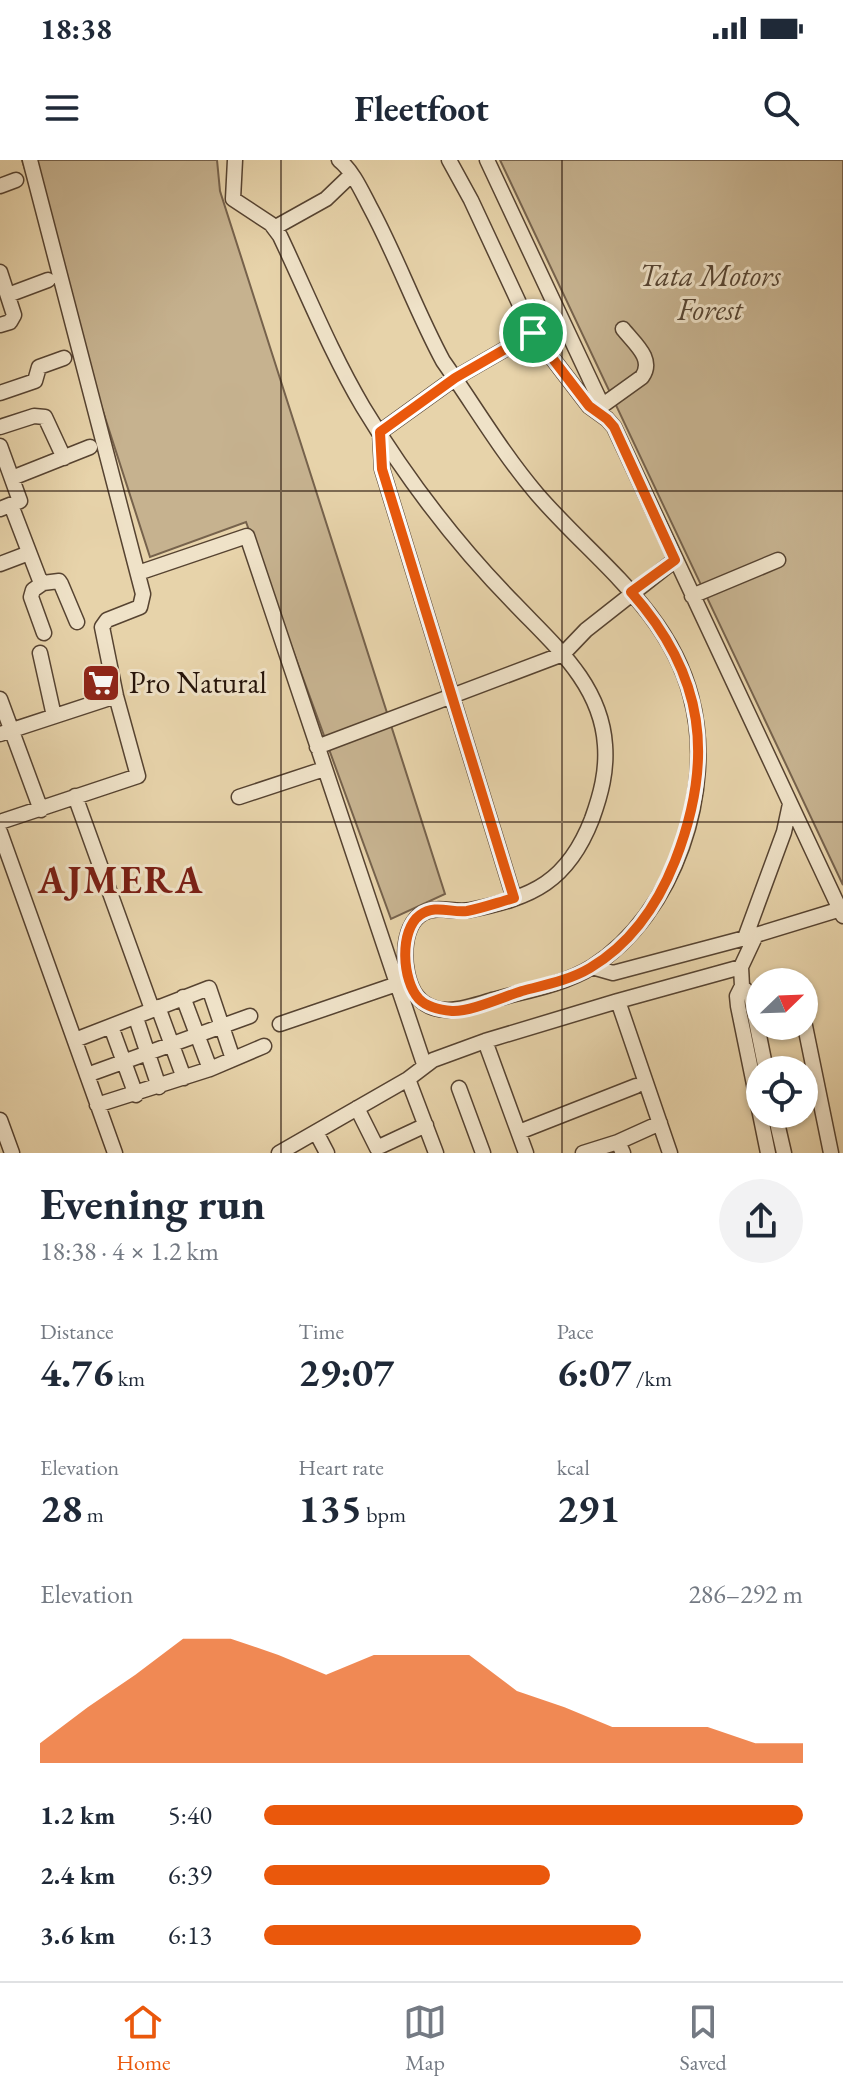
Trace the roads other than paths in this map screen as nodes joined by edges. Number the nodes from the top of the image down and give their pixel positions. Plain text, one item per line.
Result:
1 (30, 160) edge
2 (235, 160) edge
3 (449, 160) edge
4 (487, 160) edge
5 (344, 165) edge
6 (16, 180) dead end
7 (0, 186) edge
8 (274, 228) junction
9 (0, 272) edge
10 (48, 280) dead end
11 (8, 295) junction
12 (0, 325) edge
13 (623, 329) dead end
14 (533, 333) junction
15 (64, 358) dead end
16 (455, 378) junction
17 (0, 393) edge
18 (599, 408) junction
19 (0, 427) edge
20 (380, 432) junction
21 (0, 446) edge
22 (90, 447) dead end
23 (64, 458) junction
24 (12, 478) junction
25 (6, 507) edge
26 (29, 553) junction
27 (675, 560) junction
28 (778, 560) dead end
29 (0, 564) edge
30 (138, 573) junction
31 (43, 583) junction
32 (631, 592) junction
33 (692, 596) junction
34 (77, 622) dead end
35 (44, 633) dead end
36 (40, 653) dead end
37 (563, 654) junction
38 (116, 696) junction
39 (452, 697) junction
40 (0, 699) edge
41 (54, 716) junction
42 (6, 732) edge
43 (317, 747) junction
44 (324, 769) junction
45 (75, 796) junction
46 (239, 797) dead end
47 (790, 804) junction
48 (41, 810) junction
49 (0, 822) edge
50 (0, 832) edge
51 (514, 898) junction
52 (842, 912) edge
53 (592, 967) junction
54 (741, 967) junction
55 (397, 984) junction
56 (183, 997) junction
57 (618, 1001) junction
58 (155, 1008) junction
59 (250, 1016) dead end
60 (137, 1021) dead end
61 (280, 1024) dead end
62 (222, 1026) junction
63 (113, 1032) dead end
64 (198, 1035) junction
65 (75, 1040) junction
66 (808, 1040) edge
67 (485, 1041) junction
68 (172, 1044) junction
69 (264, 1046) dead end
70 (755, 1051) junction
71 (148, 1053) junction
72 (758, 1056) edge
73 (233, 1059) junction
74 (123, 1062) junction
75 (424, 1064) junction
76 (210, 1069) junction
77 (87, 1075) junction
78 (184, 1078) junction
79 (408, 1079) junction
80 (636, 1086) dead end
81 (159, 1087) junction
82 (459, 1088) dead end
83 (136, 1095) junction
84 (97, 1105) junction
85 (357, 1108) junction
86 (0, 1120) edge
87 (660, 1123) junction
88 (426, 1125) junction
89 (773, 1128) edge
90 (316, 1132) junction
91 (519, 1132) junction
92 (772, 1135) junction
93 (620, 1147) edge
94 (12, 1153) edge
95 (115, 1153) edge
96 (279, 1153) edge
97 (327, 1153) edge
98 (436, 1153) edge
99 (483, 1153) edge
100 (526, 1153) edge
101 (583, 1153) edge
102 (670, 1153) edge
103 (768, 1153) edge
104 (784, 1153) edge
105 (831, 1153) edge

1 - 30 street
2 - 8 street
3 - 14 street
4 - 18 street
5 - 8 street
5 - 16 street
6 - 7 street
8 - 20 street
9 - 11 street
10 - 11 street
11 - 12 street
13 - 18 street
14 - 16 street
14 - 18 street
15 - 17 street
16 - 20 street
16 - 32 street
18 - 27 street
19 - 23 street
20 - 37 street
20 - 39 street
21 - 24 street
22 - 23 street
23 - 24 street
24 - 25 street
25 - 26 street
26 - 29 street
26 - 31 street
27 - 32 street
27 - 33 street
28 - 33 street
30 - 38 street
30 - 43 street
31 - 34 street
31 - 35 street
32 - 37 street
32 - 53 street
33 - 47 street
36 - 41 street
37 - 39 street
37 - 51 street
38 - 41 street
38 - 45 street
39 - 43 street
39 - 51 street
40 - 42 street
41 - 42 street
42 - 48 street
43 - 44 street
44 - 46 street
44 - 55 street
45 - 48 street
45 - 58 street
47 - 52 street
47 - 53 street
48 - 49 street
50 - 65 street
51 - 53 street
52 - 54 street
54 - 57 street
54 - 70 street
55 - 61 street
55 - 75 street
56 - 58 street
56 - 62 street
56 - 64 street
57 - 67 street
57 - 87 street
58 - 65 street
58 - 68 street
59 - 62 street
60 - 71 street
62 - 64 street
62 - 73 street
63 - 74 street
64 - 68 street
64 - 76 street
65 - 77 street
66 - 105 street
67 - 75 street
67 - 91 street
68 - 71 street
68 - 78 street
69 - 73 street
70 - 72 street
70 - 92 street
71 - 74 street
71 - 81 street
73 - 76 street
74 - 77 street
74 - 83 street
75 - 79 street
76 - 78 street
77 - 84 street
78 - 81 street
79 - 85 street
79 - 88 street
80 - 91 street
81 - 83 street
82 - 99 street
83 - 84 street
84 - 95 street
85 - 88 street
85 - 90 street
86 - 94 street
87 - 93 street
87 - 102 street
88 - 98 street
89 - 92 street
90 - 96 street
90 - 97 street
91 - 100 street
92 - 103 street
92 - 104 street
93 - 101 street

